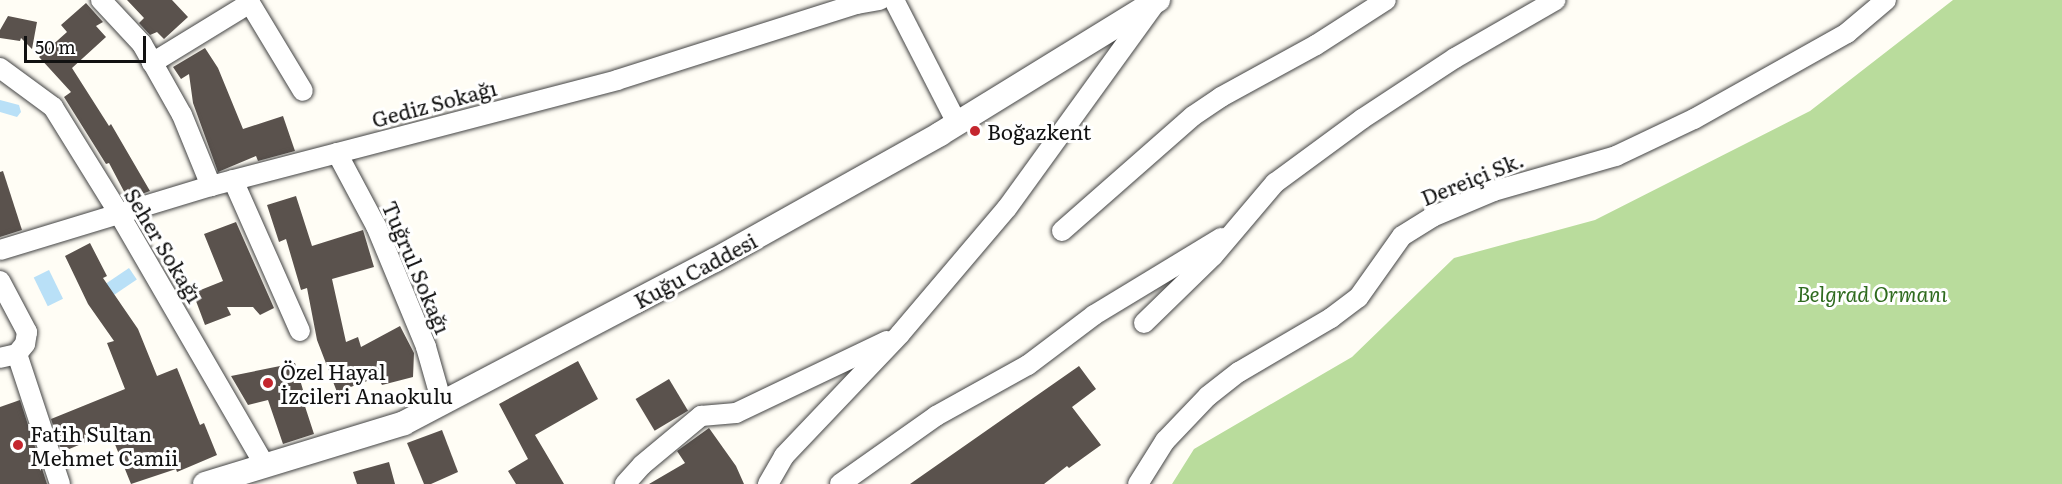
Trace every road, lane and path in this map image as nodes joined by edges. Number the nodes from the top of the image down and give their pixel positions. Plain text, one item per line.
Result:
1 (101, 0) edge
2 (880, 0) edge
3 (894, 0) edge
4 (1158, 0) edge
5 (1386, 0) edge
6 (1556, 0) edge
7 (1886, 0) edge
8 (249, 1) edge
9 (152, 63) junction
10 (0, 68) edge
11 (303, 91) dead end
12 (957, 123) junction
13 (337, 153) junction
14 (233, 180) junction
15 (211, 186) junction
16 (118, 212) junction
17 (1234, 230) junction
18 (1062, 231) dead end
19 (0, 250) edge
20 (0, 281) edge
21 (1144, 322) dead end
22 (300, 331) dead end
23 (900, 334) junction
24 (9, 356) edge
25 (442, 403) junction
26 (266, 466) junction
27 (60, 484) edge
28 (205, 484) edge
29 (626, 484) edge
30 (768, 484) edge
31 (840, 484) edge
32 (1138, 484) edge

1 - 9 street
2 - 13 street, Gediz Sokağı
3 - 12 street
4 - 12 street, Kuğu Caddesi
4 - 23 street
5 - 18 street
6 - 17 street
7 - 32 street, Dereiçi Sk.
8 - 9 street
8 - 11 street
9 - 15 street
10 - 16 street, Seher Sokağı
12 - 25 street, Kuğu Caddesi
13 - 14 street, Gediz Sokağı
13 - 25 street, Tuğrul Sokağı
14 - 15 street, Gediz Sokağı
14 - 22 street
15 - 16 street, Gediz Sokağı
16 - 19 street, Gediz Sokağı
16 - 26 street, Seher Sokağı
17 - 21 street
17 - 31 street
20 - 24 street
23 - 29 street
23 - 30 street
24 - 27 street
25 - 26 street, Kuğu Caddesi
26 - 28 street, Kuğu Caddesi

